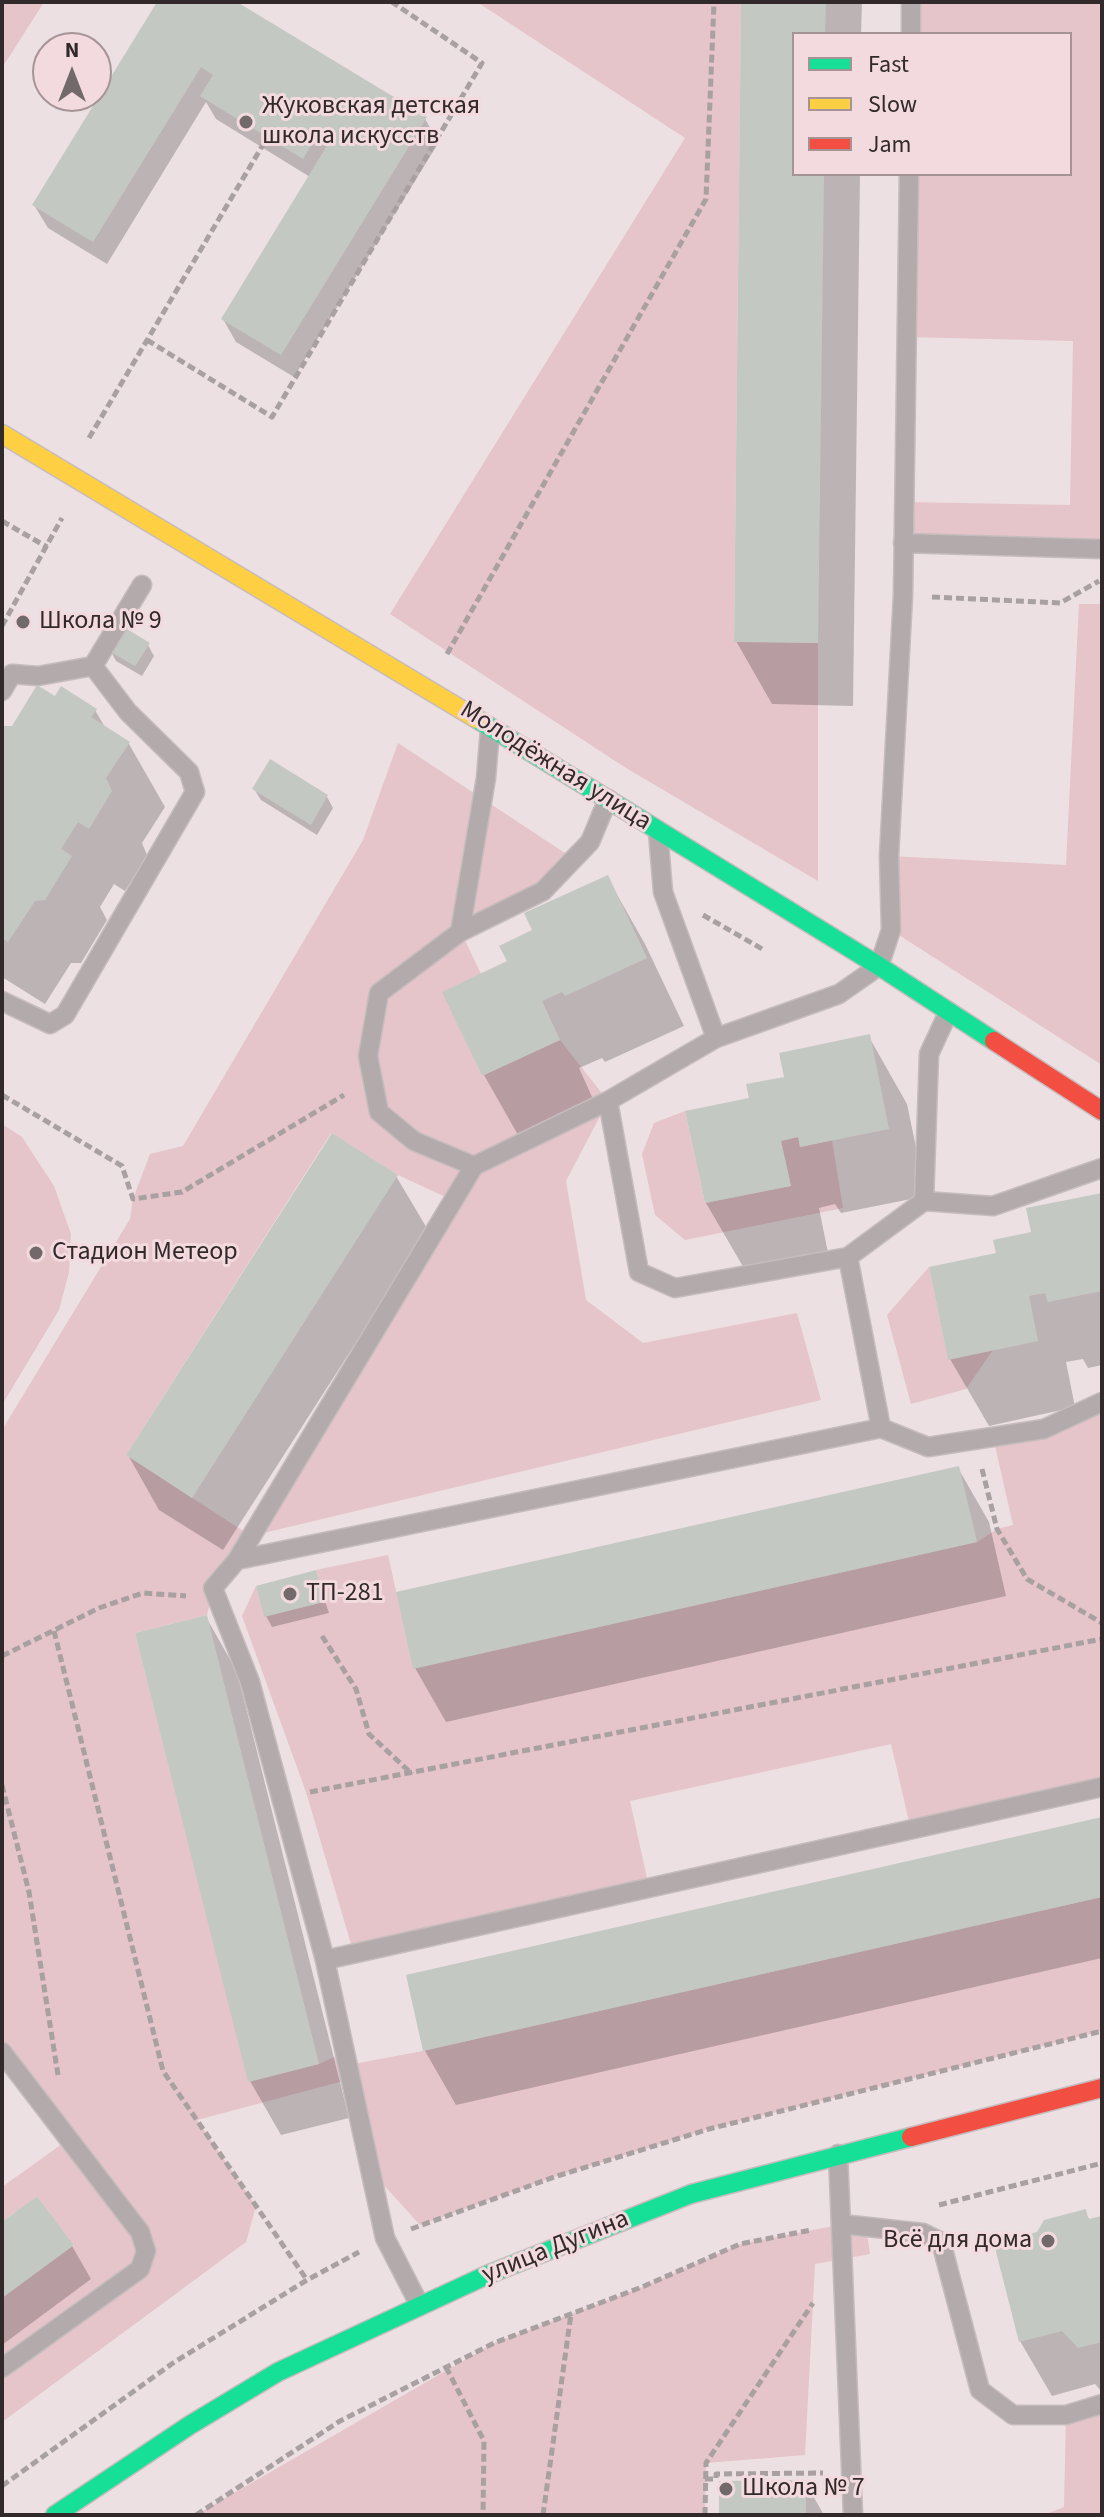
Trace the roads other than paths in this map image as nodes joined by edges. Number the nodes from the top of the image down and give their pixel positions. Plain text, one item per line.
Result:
1 (911, 2) edge
2 (911, 32) edge
3 (909, 176) edge
4 (2, 434) edge
5 (903, 543) junction
6 (1102, 549) edge
7 (142, 585) dead end
8 (93, 666) junction
9 (2, 691) edge
10 (491, 726) junction
11 (609, 799) junction
12 (658, 830) junction
13 (460, 932) junction
14 (879, 966) junction
15 (2, 1001) edge
16 (948, 1013) junction
17 (716, 1038) junction
18 (608, 1101) junction
19 (1102, 1111) edge
20 (474, 1166) junction
21 (1102, 1168) edge
22 (924, 1201) junction
23 (848, 1257) junction
24 (1102, 1402) edge
25 (881, 1428) junction
26 (237, 1560) junction
27 (1102, 1787) edge
28 (325, 1960) junction
29 (2, 2052) edge
30 (1102, 2088) edge
31 (838, 2154) junction
32 (841, 2224) junction
33 (420, 2306) junction
34 (2, 2368) edge
35 (1102, 2404) edge
36 (55, 2515) edge
37 (853, 2515) edge

1 - 2 lane
3 - 5 lane
4 - 10 street, Молодёжная улица
5 - 6 lane
5 - 14 lane
7 - 8 lane
8 - 9 lane
8 - 15 lane
10 - 11 street, Молодёжная улица
10 - 13 lane
11 - 12 street, Молодёжная улица
11 - 13 lane
12 - 14 street, Молодёжная улица
12 - 17 lane
13 - 20 lane
14 - 16 street, Молодёжная улица
14 - 17 lane
16 - 19 street, Молодёжная улица
16 - 22 lane
17 - 18 lane
18 - 20 lane
18 - 23 lane
20 - 26 lane
21 - 22 lane
22 - 23 lane
23 - 25 lane
24 - 25 lane
25 - 26 lane
26 - 28 lane
27 - 28 lane
28 - 33 lane
29 - 34 lane
30 - 31 street, улица Дугина
31 - 32 lane
31 - 33 street, улица Дугина
32 - 35 lane
32 - 37 lane
33 - 36 street, улица Дугина

